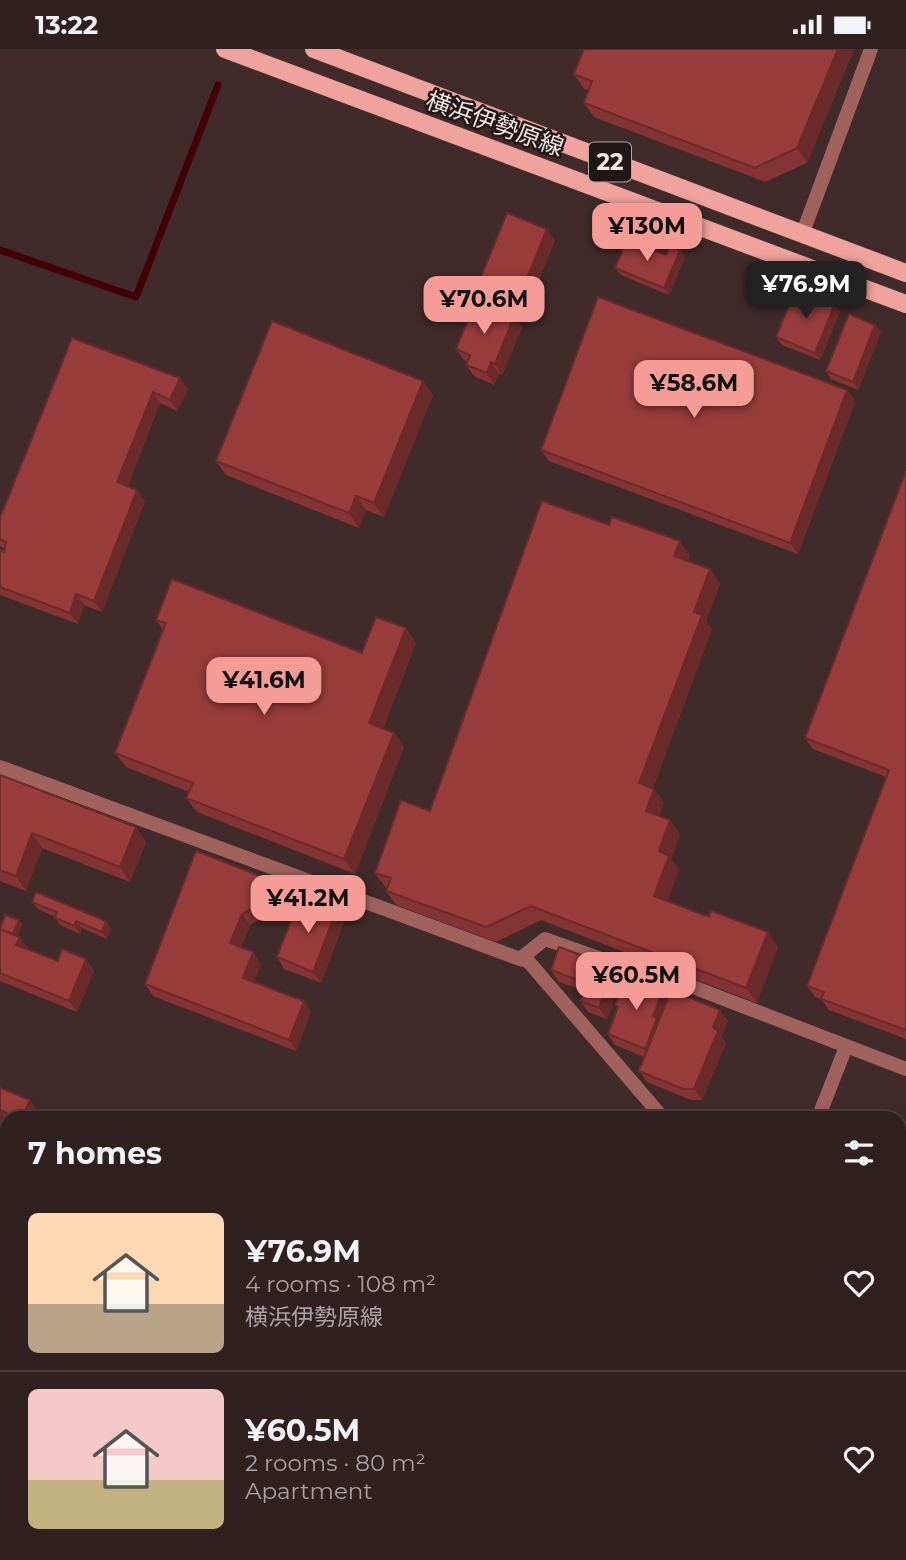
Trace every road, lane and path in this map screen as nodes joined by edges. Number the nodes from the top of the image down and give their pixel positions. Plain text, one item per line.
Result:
1 (225, 49) edge
2 (314, 49) edge
3 (871, 49) edge
4 (802, 235) junction
5 (906, 273) edge
6 (906, 304) edge
7 (0, 767) edge
8 (520, 959) junction
9 (846, 1047) junction
10 (906, 1069) edge
11 (657, 1111) edge
12 (821, 1111) edge

1 - 6 main road, 横浜伊勢原線 / 22
2 - 4 main road, 横浜伊勢原線 / 22
3 - 4 street
4 - 5 main road, 横浜伊勢原線 / 22
7 - 8 street
8 - 9 street
8 - 11 street
9 - 10 street
9 - 12 street

